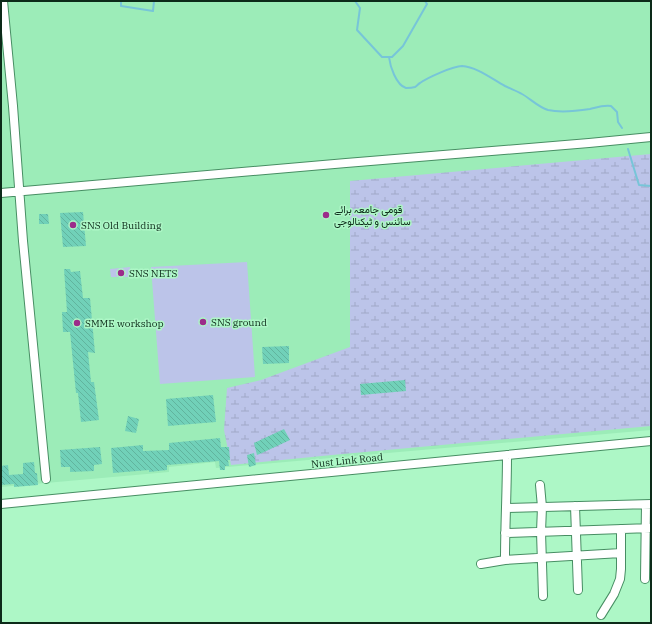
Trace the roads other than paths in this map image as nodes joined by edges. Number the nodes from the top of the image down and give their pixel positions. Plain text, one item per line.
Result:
1 (3, 1) edge
2 (651, 137) edge
3 (20, 192) junction
4 (1, 193) edge
5 (651, 441) edge
6 (507, 455) junction
7 (46, 479) dead end
8 (540, 485) dead end
9 (1, 504) edge
10 (649, 505) edge
11 (575, 506) junction
12 (542, 507) junction
13 (506, 508) junction
14 (649, 528) edge
15 (621, 529) junction
16 (576, 531) junction
17 (541, 532) junction
18 (505, 533) junction
19 (621, 553) junction
20 (577, 555) junction
21 (541, 557) junction
22 (505, 560) junction
23 (481, 564) dead end
24 (645, 579) dead end
25 (578, 590) dead end
26 (542, 596) dead end
27 (601, 615) dead end

1 - 3 street
2 - 3 street
3 - 4 street
3 - 7 street
5 - 6 street, Nust Link Road
6 - 9 street, Nust Link Road
6 - 13 street
8 - 12 street
10 - 11 street
10 - 14 street
11 - 12 street
11 - 16 street
12 - 13 street
12 - 17 street
13 - 18 street
14 - 15 street
14 - 24 street
15 - 16 street
15 - 19 street
16 - 17 street
16 - 20 street
17 - 18 street
17 - 21 street
18 - 22 street
19 - 20 street
19 - 27 street
20 - 21 street
20 - 25 street
21 - 22 street
21 - 26 street
22 - 23 street

